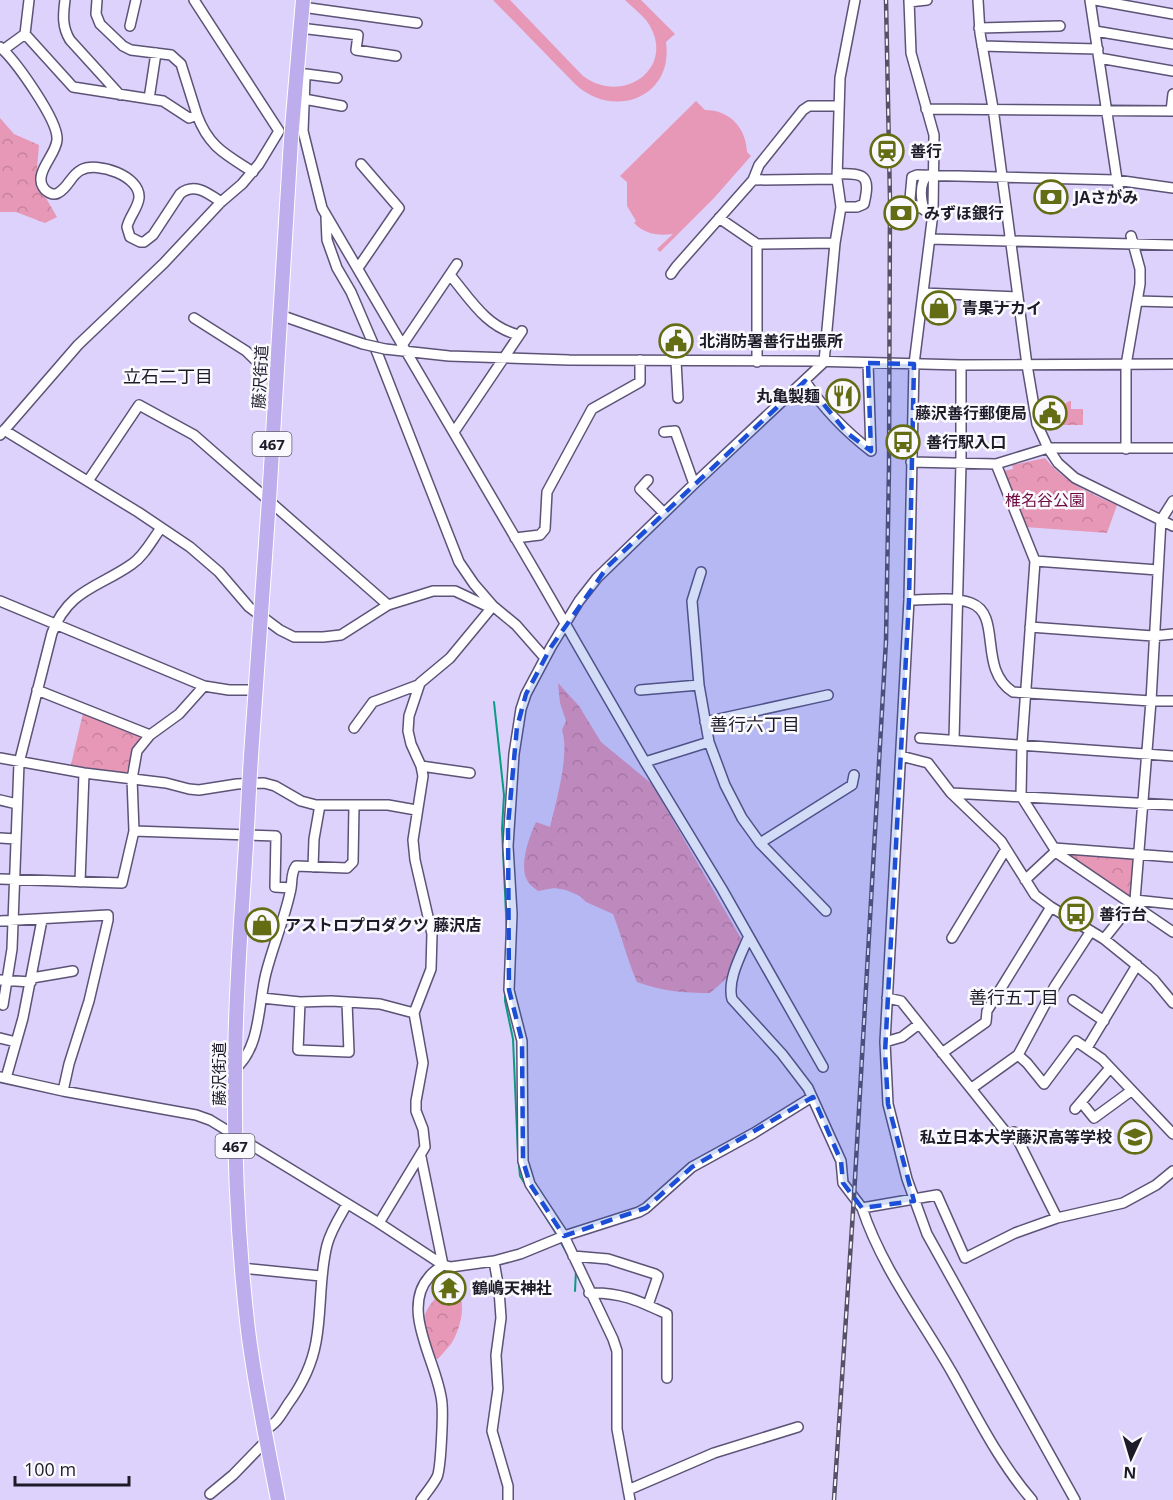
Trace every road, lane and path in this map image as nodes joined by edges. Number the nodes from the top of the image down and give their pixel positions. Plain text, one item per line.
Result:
1 (29, 0) edge
2 (65, 0) edge
3 (97, 0) edge
4 (136, 0) edge
5 (194, 0) edge
6 (855, 0) edge
7 (927, 0) edge
8 (978, 0) edge
9 (1090, 0) edge
10 (1095, 0) edge
11 (909, 1) edge
12 (303, 3) edge
13 (1173, 14) edge
14 (417, 23) dead end
15 (130, 26) dead end
16 (1060, 26) dead end
17 (300, 28) junction
18 (980, 28) junction
19 (1095, 31) junction
20 (26, 34) junction
21 (1173, 44) edge
22 (982, 46) junction
23 (2, 49) edge
24 (156, 52) junction
25 (1098, 53) junction
26 (396, 56) dead end
27 (1173, 71) edge
28 (337, 78) dead end
29 (300, 79) junction
30 (1173, 94) edge
31 (120, 95) junction
32 (149, 99) junction
33 (304, 99) junction
34 (342, 106) dead end
35 (839, 106) junction
36 (993, 108) junction
37 (926, 109) junction
38 (1106, 110) junction
39 (1172, 111) edge
40 (198, 115) junction
41 (285, 132) junction
42 (362, 164) dead end
43 (253, 172) junction
44 (931, 175) junction
45 (838, 176) junction
46 (1001, 178) junction
47 (753, 180) junction
48 (1116, 180) junction
49 (1173, 188) edge
50 (1119, 193) dead end
51 (221, 202) junction
52 (841, 207) junction
53 (929, 212) junction
54 (326, 216) junction
55 (719, 218) junction
56 (930, 239) junction
57 (1132, 240) junction
58 (1011, 241) junction
59 (835, 243) junction
60 (757, 244) junction
61 (1173, 244) edge
62 (458, 264) dead end
63 (358, 268) junction
64 (671, 274) dead end
65 (450, 275) junction
66 (922, 293) junction
67 (1018, 297) junction
68 (1137, 301) junction
69 (1173, 302) edge
70 (280, 315) junction
71 (194, 318) dead end
72 (405, 348) junction
73 (504, 358) junction
74 (640, 360) junction
75 (676, 361) junction
76 (757, 362) junction
77 (824, 362) junction
78 (868, 363) junction
79 (914, 364) junction
80 (1126, 364) junction
81 (1173, 364) edge
82 (961, 365) junction
83 (1027, 365) junction
84 (276, 380) junction
85 (805, 381) junction
86 (678, 398) dead end
87 (2, 432) edge
88 (454, 432) junction
89 (664, 432) dead end
90 (1048, 448) junction
91 (1173, 448) edge
92 (1126, 449) junction
93 (911, 462) junction
94 (961, 463) junction
95 (996, 464) junction
96 (648, 480) dead end
97 (88, 482) junction
98 (694, 484) junction
99 (269, 500) junction
100 (1173, 501) edge
101 (664, 513) junction
102 (1161, 520) junction
103 (1173, 526) edge
104 (161, 528) junction
105 (515, 538) junction
106 (1035, 561) junction
107 (1158, 570) junction
108 (701, 572) dead end
109 (909, 600) junction
110 (958, 600) junction
111 (0, 601) edge
112 (388, 605) junction
113 (492, 607) junction
114 (261, 616) junction
115 (565, 624) junction
116 (55, 625) junction
117 (1030, 627) junction
118 (1173, 634) edge
119 (1153, 636) junction
120 (545, 658) junction
121 (204, 686) junction
122 (418, 686) junction
123 (699, 686) junction
124 (37, 690) junction
125 (256, 690) junction
126 (640, 690) dead end
127 (1025, 694) junction
128 (828, 695) dead end
129 (1173, 700) edge
130 (1151, 701) junction
131 (705, 722) junction
132 (354, 728) dead end
133 (150, 735) junction
134 (920, 738) dead end
135 (954, 740) junction
136 (709, 742) junction
137 (1022, 744) junction
138 (1147, 755) junction
139 (901, 756) junction
140 (1173, 756) edge
141 (0, 758) edge
142 (645, 762) junction
143 (18, 763) junction
144 (421, 766) junction
145 (84, 773) junction
146 (470, 774) dead end
147 (854, 775) dead end
148 (132, 779) junction
149 (951, 793) junction
150 (1021, 796) junction
151 (0, 800) edge
152 (18, 804) junction
153 (1142, 804) junction
154 (320, 805) junction
155 (1173, 805) edge
156 (354, 806) junction
157 (416, 810) junction
158 (134, 831) junction
159 (247, 834) junction
160 (0, 838) edge
161 (16, 839) junction
162 (760, 843) junction
163 (1006, 849) junction
164 (1055, 850) junction
165 (1139, 856) junction
166 (1173, 857) edge
167 (313, 867) junction
168 (0, 879) edge
169 (14, 880) junction
170 (1025, 880) junction
171 (80, 882) junction
172 (291, 888) junction
173 (1133, 902) junction
174 (1173, 904) edge
175 (1051, 907) junction
176 (826, 911) dead end
177 (42, 920) junction
178 (0, 921) edge
179 (14, 921) junction
180 (1091, 931) junction
181 (1173, 932) edge
182 (748, 938) junction
183 (952, 938) dead end
184 (1104, 939) junction
185 (1137, 965) junction
186 (73, 971) dead end
187 (3, 980) edge
188 (31, 980) junction
189 (262, 998) junction
190 (887, 998) junction
191 (1073, 1000) dead end
192 (300, 1002) junction
193 (347, 1002) junction
194 (1173, 1003) edge
195 (3, 1005) dead end
196 (414, 1013) junction
197 (1104, 1021) junction
198 (919, 1024) junction
199 (0, 1038) edge
200 (16, 1042) junction
201 (885, 1042) junction
202 (1087, 1048) junction
203 (942, 1053) junction
204 (1018, 1055) junction
205 (823, 1067) dead end
206 (1110, 1068) junction
207 (235, 1069) junction
208 (3, 1078) edge
209 (972, 1088) junction
210 (1131, 1090) junction
211 (63, 1092) junction
212 (812, 1097) junction
213 (1173, 1134) edge
214 (235, 1136) junction
215 (421, 1157) junction
216 (1173, 1171) edge
217 (914, 1201) junction
218 (347, 1204) junction
219 (862, 1208) junction
220 (1057, 1218) junction
221 (379, 1223) junction
222 (564, 1236) junction
223 (573, 1256) junction
224 (494, 1261) junction
225 (443, 1265) junction
226 (242, 1269) junction
227 (321, 1276) junction
228 (589, 1293) junction
229 (648, 1305) junction
230 (667, 1378) dead end
231 (798, 1427) dead end
232 (265, 1436) junction
233 (210, 1494) dead end
234 (629, 1495) edge
235 (278, 1500) edge
236 (422, 1500) edge
237 (508, 1500) edge
238 (1032, 1500) edge
239 (1075, 1500) edge

1 - 20 street
2 - 31 street
3 - 24 street
4 - 15 street
5 - 41 street
6 - 35 street
7 - 11 street
8 - 18 street
9 - 19 street
10 - 13 street
11 - 37 street
12 - 14 street
12 - 17 highway, 藤沢街道 / 467
16 - 18 street
17 - 26 street
17 - 29 highway, 藤沢街道 / 467
18 - 22 street
19 - 21 street
19 - 25 street
20 - 23 street
20 - 31 street
22 - 25 street
22 - 36 street
23 - 51 street
24 - 32 street
24 - 40 street
25 - 27 street
25 - 38 street
28 - 29 street
29 - 33 street
29 - 41 highway, 藤沢街道 / 467
30 - 39 street
31 - 32 street
32 - 40 street
33 - 34 street
33 - 54 street
35 - 45 street
35 - 47 street
36 - 37 street
36 - 38 street
36 - 46 street
37 - 44 street
38 - 39 street
38 - 48 street
40 - 43 street
41 - 43 street
41 - 70 highway, 藤沢街道 / 467
42 - 63 street
43 - 51 street
44 - 46 street
44 - 53 street
44 - 53 street
45 - 47 street
45 - 52 street
45 - 52 street
46 - 48 street
46 - 58 street
47 - 55 street
48 - 49 street
48 - 50 street
51 - 87 street
52 - 59 street
53 - 56 street
54 - 63 street
54 - 113 street
55 - 60 street
55 - 64 street
56 - 58 street
56 - 66 street
57 - 58 street
57 - 61 street
57 - 68 street
58 - 67 street
59 - 60 street
59 - 77 street
60 - 76 street
62 - 65 street
63 - 72 street
65 - 72 street
65 - 73 street
66 - 67 street
66 - 79 street
67 - 83 street
68 - 69 street
68 - 80 street
70 - 72 street, bridge
70 - 84 highway, 藤沢街道 / 467
71 - 84 street
72 - 73 street
72 - 88 street
73 - 74 street
73 - 88 street
74 - 75 street
74 - 105 street
75 - 76 street
75 - 86 street
76 - 77 street
77 - 78 street
77 - 85 street
78 - 79 street
78 - 85 street
79 - 82 street
79 - 93 street
80 - 81 street
80 - 83 street
80 - 92 street
82 - 83 street
82 - 94 street
83 - 90 street
84 - 99 highway, 藤沢街道 / 467
85 - 98 street
87 - 97 street
88 - 105 street
89 - 98 street
90 - 92 street
90 - 95 street
90 - 102 street
91 - 92 street
93 - 94 street
93 - 109 street
94 - 95 street
94 - 110 street
95 - 106 street
96 - 101 street
97 - 99 street
97 - 104 street
98 - 101 street
99 - 112 street
99 - 114 highway, 藤沢街道 / 467
100 - 102 street
101 - 115 street
102 - 103 street
102 - 107 street
104 - 114 street
104 - 116 street
105 - 115 street
106 - 107 street
106 - 117 street
107 - 119 street
108 - 123 street
109 - 110 street
109 - 139 street
110 - 127 street
110 - 135 street
111 - 116 street
112 - 113 street
112 - 114 street
113 - 120 street
113 - 122 street
114 - 125 highway, 藤沢街道 / 467
115 - 120 street
115 - 142 street
116 - 121 street
116 - 124 street
117 - 119 street
117 - 127 street
118 - 119 street
119 - 130 street
120 - 222 street
121 - 125 street
121 - 133 street
122 - 132 street
122 - 144 street
123 - 126 street
123 - 131 street
124 - 133 street
124 - 143 street
125 - 159 highway, 藤沢街道 / 467, bridge
127 - 130 street
127 - 137 street
128 - 131 street
129 - 130 street
130 - 138 street
131 - 136 street
133 - 148 street
134 - 135 street
135 - 137 street
136 - 142 street
136 - 162 street
137 - 138 street
137 - 150 street
138 - 140 street
138 - 153 street
139 - 149 street
139 - 190 street
141 - 143 street
142 - 182 street
143 - 145 street
143 - 152 street
144 - 146 street
144 - 157 street
145 - 148 street
145 - 171 street
147 - 162 street
148 - 154 street
148 - 158 street
149 - 150 street
149 - 163 street
150 - 153 street
150 - 164 street
151 - 152 street
152 - 161 street
153 - 155 street
153 - 165 street
154 - 156 street
154 - 167 street
156 - 157 street
156 - 167 street
157 - 196 street
158 - 159 street
158 - 171 street
159 - 172 street
159 - 207 highway, 藤沢街道 / 467
160 - 161 street
161 - 169 street
162 - 176 street
163 - 170 street
163 - 183 street
164 - 165 street
164 - 170 street
164 - 173 street
165 - 166 street
165 - 173 street
167 - 172 street
168 - 169 street
169 - 171 street
169 - 179 street
170 - 175 street
172 - 189 street
173 - 174 street
173 - 181 street
173 - 184 street
175 - 180 street
175 - 203 street
177 - 179 street
177 - 188 street
177 - 211 street
178 - 179 street
179 - 187 street
180 - 184 street
180 - 204 street
182 - 205 street
182 - 212 street
184 - 185 street
185 - 194 street
185 - 197 street
186 - 188 street
187 - 188 street
187 - 195 street
188 - 200 street
189 - 192 street
189 - 207 street
190 - 198 street
190 - 201 street
191 - 197 street
192 - 193 street
192 - 193 street
193 - 196 street
196 - 215 street
197 - 202 street
198 - 201 street
198 - 203 street
199 - 200 street
200 - 208 street
201 - 217 street
202 - 204 street
202 - 206 street
203 - 209 street
204 - 209 street
206 - 210 street
206 - 210 street
207 - 214 highway, 藤沢街道 / 467
208 - 211 street
209 - 220 street
210 - 213 street
211 - 214 street
212 - 219 street
212 - 222 street
214 - 218 street
214 - 226 highway, 藤沢街道 / 467
215 - 221 street
215 - 225 street
216 - 220 street
217 - 219 street
217 - 220 street
217 - 239 street
218 - 221 street
218 - 227 street
219 - 238 street
221 - 225 street
222 - 223 street
222 - 224 street
223 - 228 street
223 - 229 street
224 - 225 street
224 - 237 street
225 - 236 street
226 - 227 street
226 - 232 highway, 藤沢街道 / 467
227 - 232 street
228 - 229 street
228 - 234 street
229 - 230 street
231 - 234 street
232 - 233 street
232 - 235 highway, 藤沢街道 / 467

